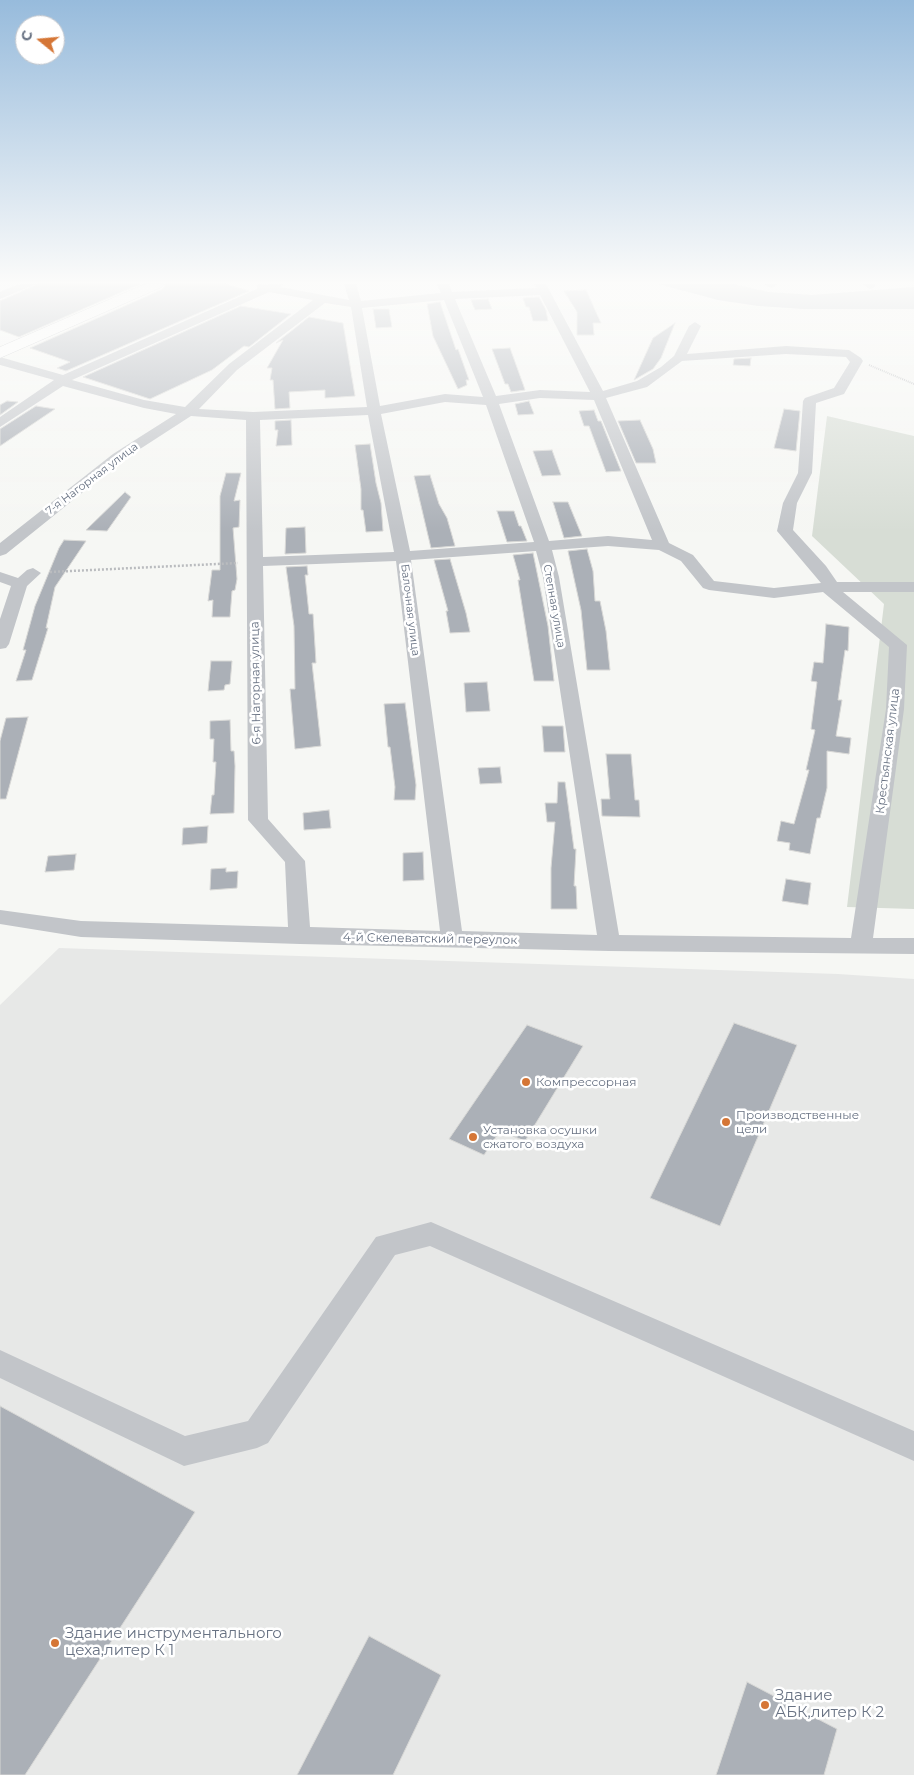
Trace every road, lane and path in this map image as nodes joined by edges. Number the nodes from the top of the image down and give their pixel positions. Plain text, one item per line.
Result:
1 (21, 367) edge
2 (91, 367) edge
3 (233, 367) edge
4 (366, 367) edge
5 (477, 367) edge
6 (584, 367) edge
7 (669, 367) edge
8 (854, 367) edge
9 (871, 367) edge
10 (64, 379) junction
11 (914, 384) edge
12 (46, 391) junction
13 (96, 392) junction
14 (599, 396) junction
15 (491, 401) junction
16 (374, 411) junction
17 (188, 412) junction
18 (253, 416) junction
19 (0, 423) edge
20 (543, 546) junction
21 (662, 546) junction
22 (0, 551) edge
23 (403, 556) junction
24 (254, 562) junction
25 (33, 573) joint
26 (0, 577) edge
27 (20, 584) junction
28 (827, 587) junction
29 (914, 587) edge
30 (0, 644) edge
31 (0, 917) edge
32 (300, 936) junction
33 (452, 940) junction
34 (609, 943) junction
35 (861, 946) junction
36 (914, 946) edge
37 (0, 1363) edge
38 (914, 1446) edge

1 - 10 street
2 - 10 street
3 - 17 street
4 - 16 street, Балочная улица
5 - 15 street, Степная улица
6 - 14 street
7 - 14 street
8 - 28 street
9 - 11 path
10 - 12 street
10 - 13 street
12 - 13 street
12 - 19 street
13 - 17 street
14 - 15 street
14 - 21 street
15 - 16 street
15 - 20 street, Степная улица
16 - 18 street
16 - 23 street, Балочная улица
17 - 18 street
17 - 22 street, 7-я Нагорная улица
18 - 24 street, 6-я Нагорная улица
20 - 21 street
20 - 23 street
20 - 34 street, Степная улица
21 - 28 street
23 - 24 street
23 - 33 street, Балочная улица
24 - 25 path
24 - 32 street, 6-я Нагорная улица
25 - 27 street
26 - 27 street
27 - 30 street
28 - 29 street
28 - 35 street, Крестьянская улица
31 - 32 street, 4-й Скелеватский переулок
32 - 33 street, 4-й Скелеватский переулок
33 - 34 street, 4-й Скелеватский переулок
34 - 35 street, 4-й Скелеватский переулок
35 - 36 street, 4-й Скелеватский переулок
37 - 38 street

